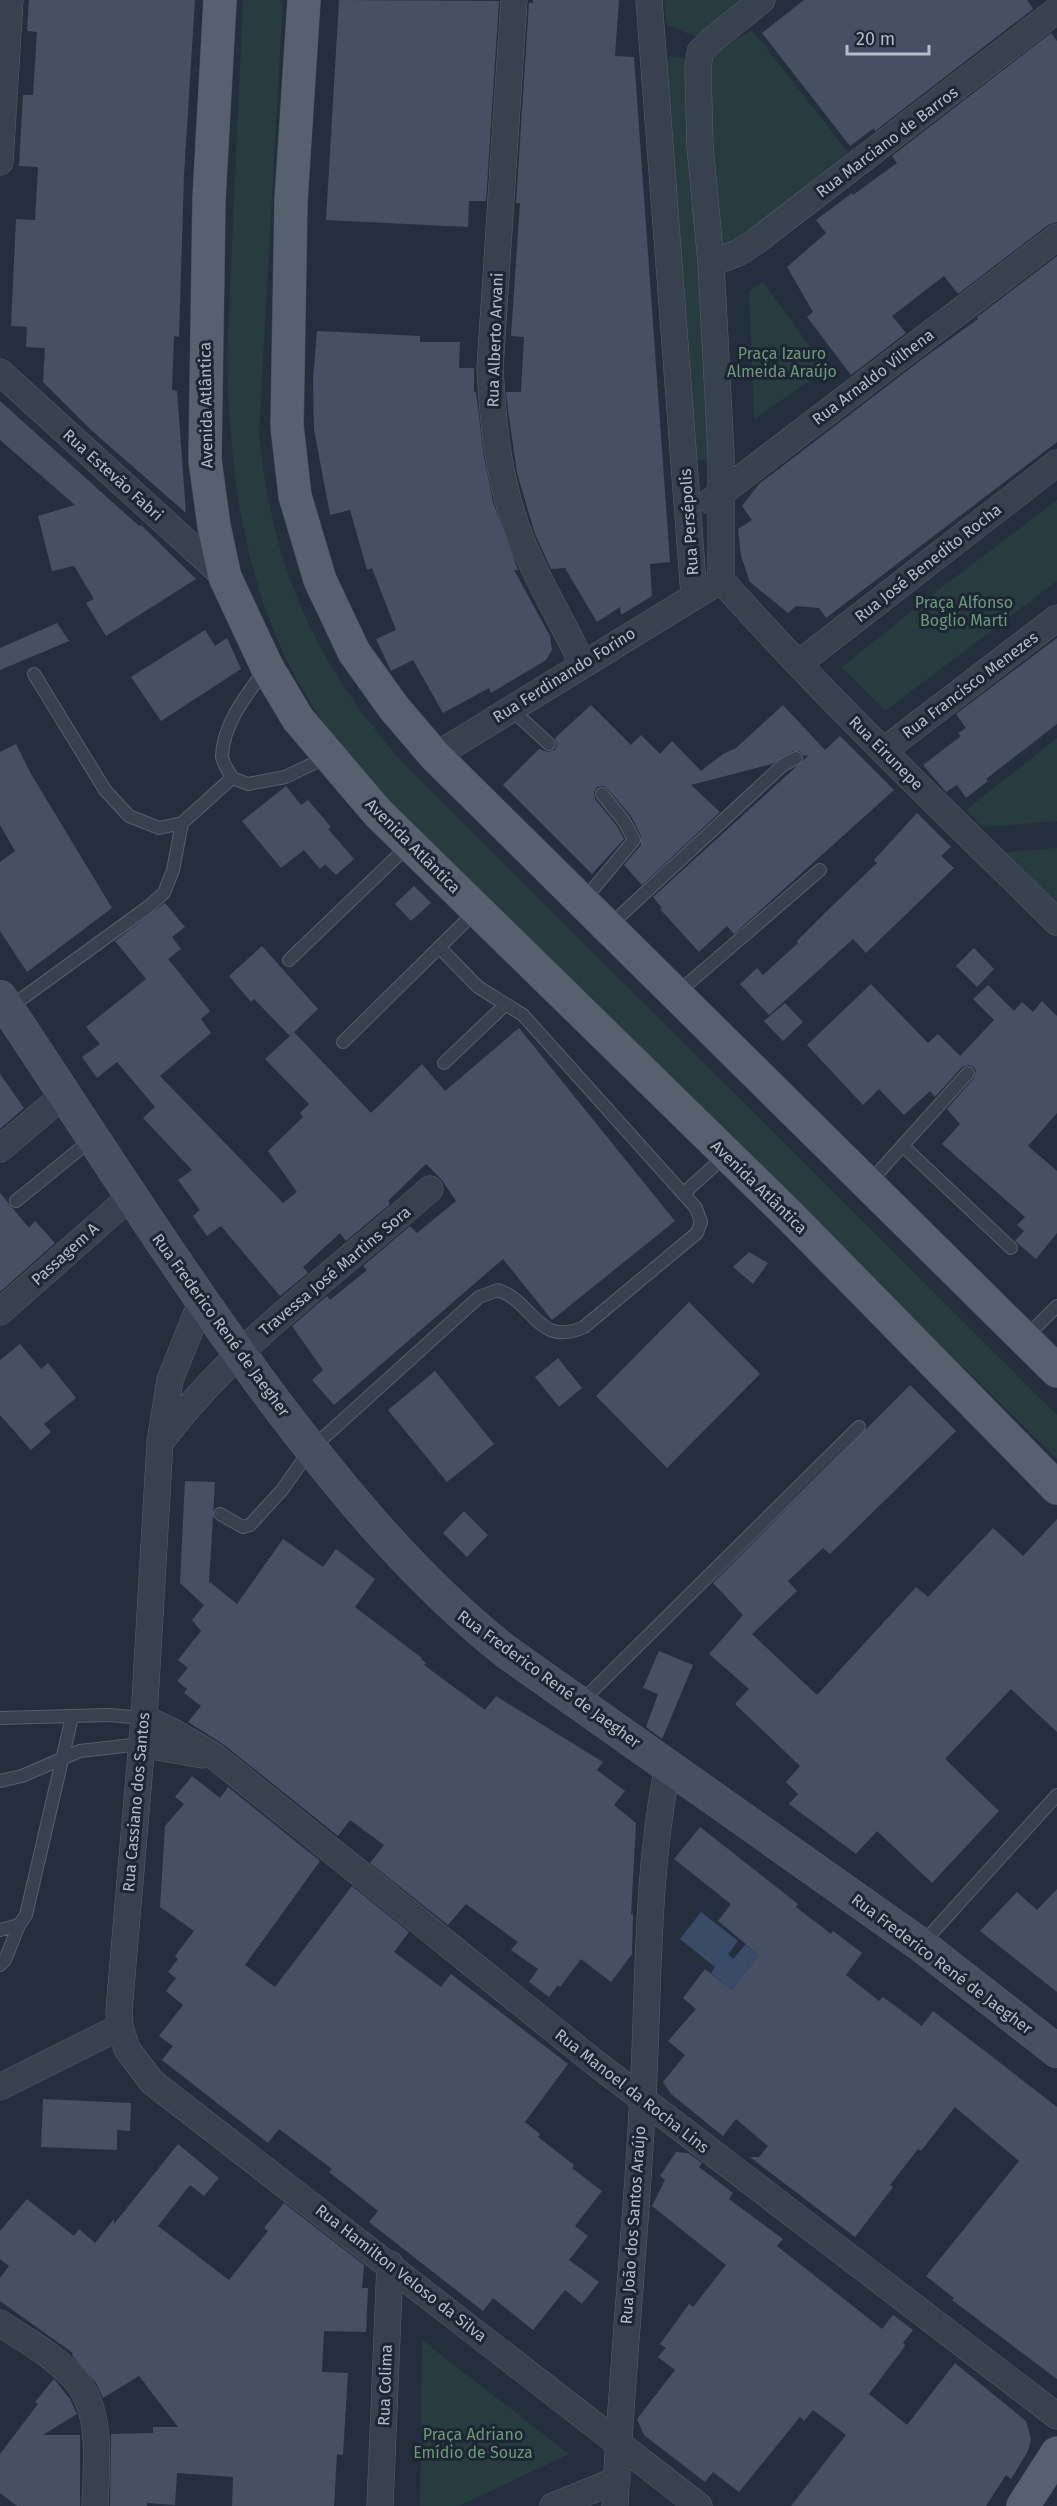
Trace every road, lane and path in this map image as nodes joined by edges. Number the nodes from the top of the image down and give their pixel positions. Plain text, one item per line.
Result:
1 (10, 0) edge
2 (220, 0) edge
3 (304, 0) edge
4 (514, 0) edge
5 (649, 0) edge
6 (762, 0) edge
7 (1057, 10) edge
8 (0, 162) edge
9 (1057, 237) edge
10 (711, 263) junction
11 (0, 372) edge
12 (1057, 463) edge
13 (722, 492) junction
14 (690, 518) junction
15 (225, 578) junction
16 (721, 580) junction
17 (694, 595) junction
18 (1057, 618) edge
19 (582, 663) junction
20 (798, 664) junction
21 (267, 667) junction
22 (34, 674) dead end
23 (510, 708) junction
24 (549, 744) dead end
25 (883, 751) junction
26 (329, 756) junction
27 (435, 756) junction
28 (796, 758) dead end
29 (232, 777) junction
30 (602, 795) dead end
31 (182, 823) junction
32 (410, 845) junction
33 (820, 870) dead end
34 (582, 903) junction
35 (477, 910) junction
36 (1057, 922) edge
37 (608, 928) junction
38 (439, 947) junction
39 (289, 960) dead end
40 (675, 995) junction
41 (4, 1003) edge
42 (505, 1005) junction
43 (343, 1042) dead end
44 (444, 1063) dead end
45 (968, 1073) dead end
46 (65, 1094) junction
47 (93, 1138) junction
48 (903, 1146) junction
49 (0, 1149) edge
50 (726, 1155) junction
51 (868, 1185) junction
52 (430, 1189) dead end
53 (683, 1194) junction
54 (130, 1197) junction
55 (16, 1201) dead end
56 (1011, 1248) dead end
57 (202, 1300) junction
58 (1057, 1306) edge
59 (0, 1312) edge
60 (1024, 1339) junction
61 (239, 1353) junction
62 (1057, 1371) edge
63 (859, 1427) dead end
64 (160, 1442) junction
65 (311, 1449) junction
66 (1057, 1488) edge
67 (220, 1514) dead end
68 (581, 1702) junction
69 (72, 1717) junction
70 (0, 1718) edge
71 (144, 1718) junction
72 (141, 1744) junction
73 (214, 1756) junction
74 (62, 1758) junction
75 (668, 1766) junction
76 (0, 1781) edge
77 (1057, 1795) edge
78 (19, 1925) junction
79 (0, 1930) edge
80 (921, 1945) junction
81 (0, 1965) edge
82 (120, 2027) junction
83 (1057, 2051) edge
84 (0, 2087) edge
85 (643, 2100) junction
86 (390, 2264) junction
87 (0, 2323) edge
88 (1057, 2416) edge
89 (619, 2444) junction
90 (1057, 2453) edge
91 (1057, 2467) edge
92 (617, 2480) junction
93 (95, 2506) edge
94 (380, 2506) edge
95 (553, 2506) edge
96 (615, 2506) edge
97 (699, 2506) edge
98 (1023, 2506) edge
99 (1041, 2506) edge

1 - 8 street
2 - 15 main road, Avenida Atlântica
3 - 27 main road
4 - 19 street, Rua Alberto Arvani
5 - 14 street, Rua Persépolis
6 - 10 street, Rua Persépolis
7 - 10 street, Rua Marciano de Barros
9 - 13 street, Rua Arnaldo Vilhena
10 - 13 street, Rua Persépolis
11 - 15 street, Rua Estevão Fabri
12 - 20 street, Rua José Benedito Rocha
13 - 14 street, Rua Arnaldo Vilhena
13 - 16 street, Rua Persépolis
14 - 17 street, Rua Persépolis
15 - 21 main road, Avenida Atlântica
16 - 17 street, Rua Persépolis
16 - 20 street, Rua Eirunepe
17 - 19 street, Rua Ferdinando Forino
18 - 25 street, Rua Francisco Menezes
19 - 23 street, Rua Ferdinando Forino
20 - 25 street, Rua Eirunepe
21 - 26 main road, Avenida Atlântica
21 - 29 lane
22 - 31 lane
23 - 24 lane
23 - 27 street, Rua Ferdinando Forino
25 - 36 street, Rua Eirunepe
26 - 29 lane
26 - 32 main road, Avenida Atlântica
27 - 34 main road
28 - 37 lane
29 - 31 lane
30 - 34 lane
31 - 41 lane
32 - 35 main road, Avenida Atlântica
32 - 39 lane
33 - 40 lane
34 - 37 main road
35 - 38 lane
35 - 50 main road, Avenida Atlântica
37 - 40 main road
38 - 42 lane
38 - 43 lane
40 - 51 main road
41 - 46 main road, Rua Frederico René de Jaegher
42 - 44 lane
42 - 53 lane
45 - 48 lane
46 - 47 main road, Rua Frederico René de Jaegher
46 - 49 street
47 - 54 main road, Rua Frederico René de Jaegher
47 - 55 lane
48 - 51 lane
48 - 56 lane
50 - 53 lane
50 - 66 main road, Avenida Atlântica
51 - 60 main road
52 - 61 street, Travessa José Martins Sora
53 - 65 lane
54 - 57 main road, Rua Frederico René de Jaegher
54 - 59 street, Passagem A
57 - 61 main road, Rua Frederico René de Jaegher
57 - 64 street, Rua Cassiano dos Santos
58 - 60 lane
60 - 62 main road
61 - 64 street
61 - 65 main road, Rua Frederico René de Jaegher
63 - 68 lane
64 - 71 street, Rua Cassiano dos Santos
65 - 67 lane
65 - 68 main road, Rua Frederico René de Jaegher
68 - 75 main road, Rua Frederico René de Jaegher
69 - 70 lane
69 - 71 lane
69 - 74 lane
71 - 72 street, Rua Cassiano dos Santos
71 - 73 street, Rua Manoel da Rocha Lins
72 - 73 street, Rua Manoel da Rocha Lins
72 - 74 lane
72 - 82 street, Rua Cassiano dos Santos
73 - 85 street, Rua Manoel da Rocha Lins
74 - 76 lane
74 - 78 lane
75 - 80 main road, Rua Frederico René de Jaegher
75 - 85 street, Rua João dos Santos Araújo
77 - 80 lane
78 - 79 lane
78 - 81 lane
80 - 83 main road, Rua Frederico René de Jaegher
82 - 84 street
82 - 86 street, Rua Hamilton Veloso da Silva
85 - 88 street, Rua Manoel da Rocha Lins
85 - 89 street, Rua João dos Santos Araújo
86 - 89 street, Rua Hamilton Veloso da Silva
86 - 94 street, Rua Colima
87 - 93 street
89 - 92 street, Rua João dos Santos Araújo
89 - 97 street, Rua Hamilton Veloso da Silva
90 - 98 main road
91 - 99 main road
92 - 95 street
92 - 96 street, Rua João dos Santos Araújo

